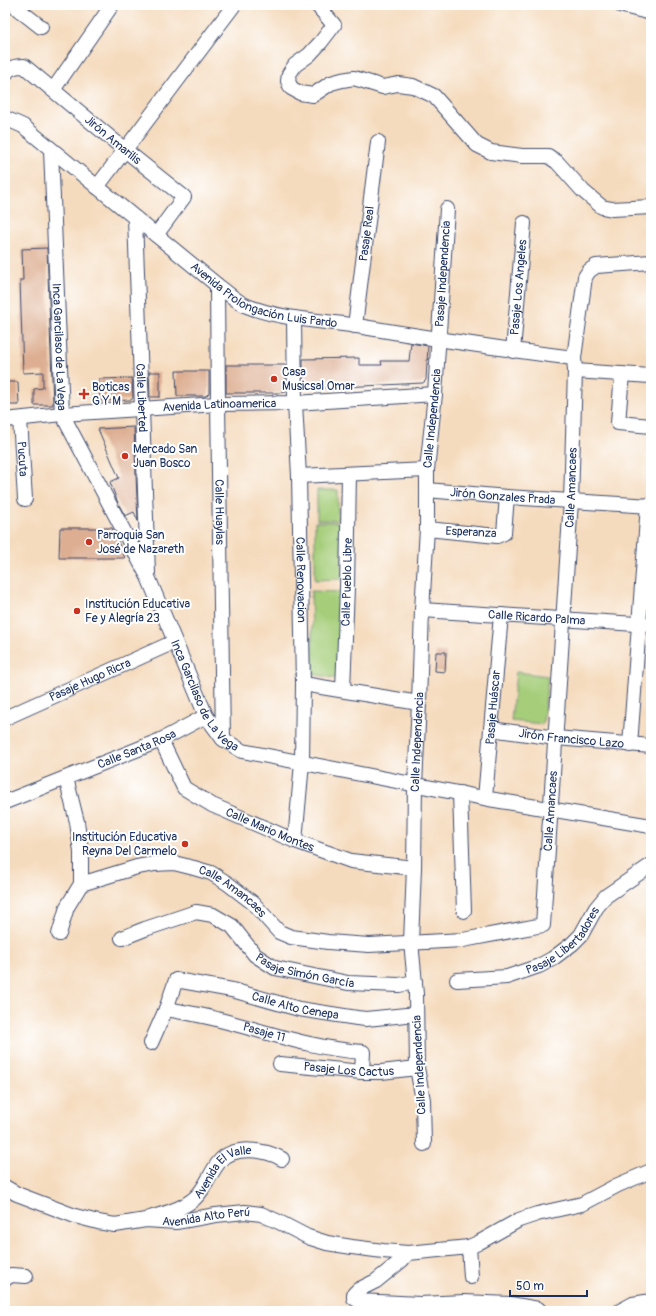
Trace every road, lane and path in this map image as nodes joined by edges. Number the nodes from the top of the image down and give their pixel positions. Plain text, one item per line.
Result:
1 (16, 5) edge
2 (112, 5) edge
3 (234, 5) edge
4 (317, 5) edge
5 (620, 5) edge
6 (651, 13) edge
7 (41, 27) dead end
8 (5, 75) edge
9 (53, 90) junction
10 (5, 118) edge
11 (378, 142) dead end
12 (51, 150) junction
13 (125, 150) junction
14 (97, 187) junction
15 (651, 207) edge
16 (447, 209) dead end
17 (135, 218) junction
18 (524, 223) dead end
19 (156, 235) junction
20 (651, 262) edge
21 (217, 285) junction
22 (294, 318) junction
23 (355, 326) junction
24 (438, 340) junction
25 (513, 351) junction
26 (574, 365) junction
27 (622, 374) junction
28 (651, 376) edge
29 (435, 394) junction
30 (295, 403) junction
31 (218, 404) junction
32 (141, 409) junction
33 (62, 414) junction
34 (20, 419) junction
35 (5, 420) edge
36 (651, 426) edge
37 (427, 470) junction
38 (349, 474) junction
39 (299, 476) junction
40 (427, 490) junction
41 (507, 497) junction
42 (25, 499) dead end
43 (570, 501) junction
44 (650, 506) edge
45 (427, 529) junction
46 (148, 577) junction
47 (422, 610) junction
48 (501, 615) junction
49 (563, 620) junction
50 (645, 624) edge
51 (174, 642) junction
52 (303, 684) junction
53 (343, 689) junction
54 (419, 703) junction
55 (206, 716) junction
56 (5, 718) edge
57 (491, 729) junction
58 (556, 738) junction
59 (223, 739) junction
60 (161, 740) junction
61 (630, 745) junction
62 (651, 746) edge
63 (302, 763) junction
64 (66, 778) junction
65 (415, 785) junction
66 (460, 793) junction
67 (485, 798) junction
68 (5, 802) edge
69 (551, 810) junction
70 (651, 826) edge
71 (295, 841) junction
72 (651, 865) edge
73 (414, 868) junction
74 (81, 884) junction
75 (464, 911) dead end
76 (59, 934) dead end
77 (122, 938) dead end
78 (411, 942) junction
79 (457, 980) dead end
80 (415, 982) junction
81 (166, 1009) junction
82 (416, 1014) junction
83 (151, 1043) dead end
84 (280, 1064) dead end
85 (417, 1068) junction
86 (362, 1072) junction
87 (424, 1144) dead end
88 (282, 1159) dead end
89 (651, 1171) edge
90 (5, 1188) edge
91 (146, 1220) junction
92 (469, 1247) junction
93 (408, 1252) junction
94 (26, 1276) dead end
95 (471, 1277) dead end
96 (5, 1279) edge
97 (651, 1301) edge
98 (540, 1311) edge
99 (620, 1311) edge

1 - 7 street
2 - 9 street
3 - 13 street
4 - 15 street
5 - 6 street
8 - 9 street, Jirón Amarilis
9 - 13 street, Jirón Amarilis
10 - 12 street, Avenida Prolongación Luis Pardo
11 - 23 street, Pasaje Real
12 - 14 street, Avenida Prolongación Luis Pardo
12 - 33 street, Inca Garcilaso de La Vega
13 - 14 street
13 - 19 street, Jirón Amarilis
14 - 17 street, Avenida Prolongación Luis Pardo
16 - 24 street, Pasaje Independencia
17 - 19 street, Avenida Prolongación Luis Pardo
17 - 32 street, Calle Liberted
18 - 25 street, Pasaje Los Angeles
19 - 21 street, Avenida Prolongación Luis Pardo
20 - 26 street, Calle Amancaes
21 - 22 street, Avenida Prolongación Luis Pardo
21 - 31 street, Calle Huaylas
22 - 23 street, Avenida Prolongación Luis Pardo
22 - 30 street, Calle Renovacion
23 - 24 street, Avenida Prolongación Luis Pardo
24 - 25 street, Avenida Prolongación Luis Pardo
24 - 29 street, Calle Independencia
25 - 26 street, Avenida Prolongación Luis Pardo
26 - 27 street, Avenida Prolongación Luis Pardo
26 - 43 street, Calle Amancaes
27 - 28 street, Avenida Prolongación Luis Pardo
27 - 36 street
29 - 30 street, Avenida Latinoamerica
29 - 37 street, Calle Independencia
30 - 31 street, Avenida Latinoamerica
30 - 39 street, Calle Renovacion
31 - 32 street, Avenida Latinoamerica
31 - 59 street, Calle Huaylas
32 - 33 street, Avenida Latinoamerica
32 - 46 street, Calle Liberted
33 - 34 street, Avenida Latinoamerica
33 - 46 street, Inca Garcilaso de La Vega
34 - 35 street, Avenida Latinoamerica
34 - 42 street, Pucuta
37 - 38 street
37 - 40 street, Calle Independencia
38 - 39 street
38 - 53 street, Calle Pueblo Libre
39 - 52 street, Calle Renovacion
40 - 41 street, Jirón Gonzales Prada
40 - 45 street, Calle Independencia
41 - 43 street, Jirón Gonzales Prada
41 - 45 street, Esperanza
43 - 44 street, Jirón Gonzales Prada
43 - 49 street, Calle Amancaes
44 - 50 street
45 - 47 street, Calle Independencia
46 - 51 street, Inca Garcilaso de La Vega
47 - 48 street, Calle Ricardo Palma
47 - 54 street, Calle Independencia
48 - 49 street, Calle Ricardo Palma
48 - 57 street, Pasaje Huáscar
49 - 50 street, Calle Ricardo Palma
49 - 58 street, Calle Amancaes
50 - 61 street
51 - 55 street, Inca Garcilaso de La Vega
51 - 56 street, Pasaje Hugo Ricra
52 - 53 street
52 - 63 street, Calle Renovacion
53 - 54 street
54 - 65 street, Calle Independencia
55 - 59 street, Inca Garcilaso de La Vega
55 - 60 street, Calle Santa Rosa
57 - 58 street, Jirón Francisco Lazo
57 - 67 street, Pasaje Huáscar
58 - 61 street, Jirón Francisco Lazo
58 - 69 street, Calle Amancaes
59 - 63 street, Inca Garcilaso de La Vega
60 - 64 street, Calle Santa Rosa
60 - 71 street, Calle Mario Montes
61 - 62 street, Jirón Francisco Lazo
63 - 65 street, Inca Garcilaso de La Vega
63 - 71 street, Calle Renovacion
64 - 68 street, Calle Santa Rosa
64 - 74 street
65 - 66 street, Inca Garcilaso de La Vega
65 - 73 street, Calle Independencia
66 - 67 street, Inca Garcilaso de La Vega
66 - 75 street
67 - 69 street, Inca Garcilaso de La Vega
69 - 70 street, Inca Garcilaso de La Vega
69 - 78 street, Calle Amancaes
71 - 73 street, Calle Mario Montes
72 - 79 street, Pasaje Libertadores
73 - 78 street, Calle Independencia
74 - 76 street
74 - 78 street, Calle Amancaes
77 - 80 street, Pasaje Simón García
78 - 80 street, Calle Independencia
80 - 82 street, Calle Independencia
81 - 82 street, Calle Alto Cenepa
81 - 83 street
81 - 86 street, Pasaje 11
82 - 85 street, Calle Independencia
84 - 86 street, Pasaje Los Cactus
85 - 86 street, Pasaje Los Cactus
85 - 87 street, Calle Independencia
88 - 91 street, Avenida El Valle
89 - 92 street
90 - 91 street, Avenida Alto Perú
91 - 93 street, Avenida Alto Perú
92 - 93 street, Avenida Alto Perú
92 - 95 street
93 - 98 street
94 - 96 street
97 - 99 street

